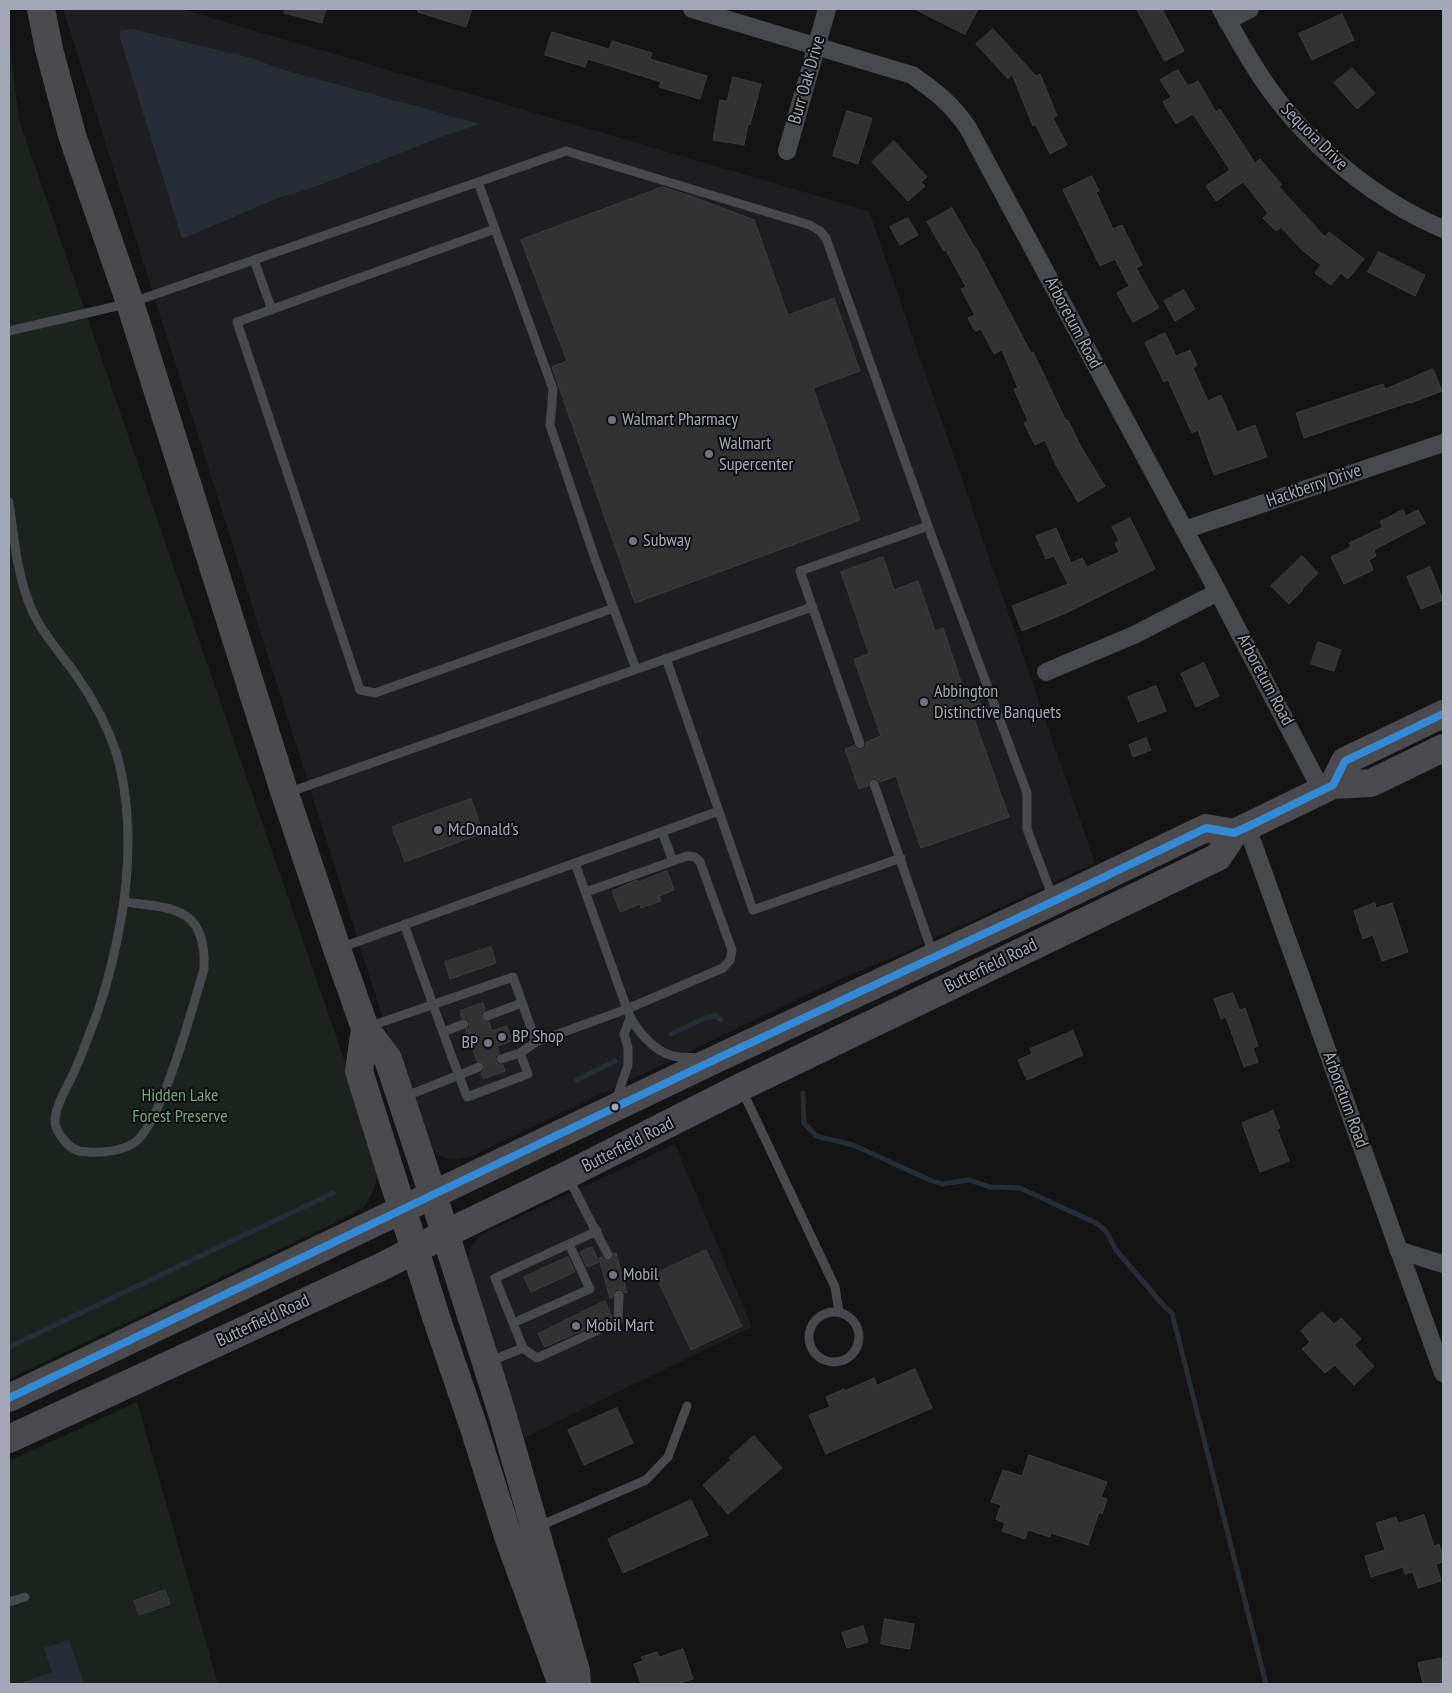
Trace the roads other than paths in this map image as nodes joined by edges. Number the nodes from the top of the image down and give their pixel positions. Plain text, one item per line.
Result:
1 (41, 9) edge
2 (692, 9) edge
3 (827, 9) edge
4 (1250, 9) edge
5 (1224, 15) edge
6 (816, 45) junction
7 (787, 151) dead end
8 (478, 182) junction
9 (495, 229) junction
10 (1443, 229) edge
11 (254, 260) junction
12 (130, 303) junction
13 (272, 310) junction
14 (9, 331) edge
15 (1443, 443) edge
16 (9, 502) edge
17 (928, 526) junction
18 (1184, 530) junction
19 (1218, 592) junction
20 (812, 606) junction
21 (614, 608) junction
22 (666, 658) junction
23 (636, 669) junction
24 (1046, 672) dead end
25 (1443, 714) edge
26 (860, 744) dead end
27 (1443, 748) edge
28 (874, 784) dead end
29 (1328, 788) junction
30 (285, 794) junction
31 (719, 812) junction
32 (1240, 830) junction
33 (662, 832) junction
34 (900, 858) junction
35 (673, 861) junction
36 (575, 863) junction
37 (586, 892) junction
38 (1054, 901) junction
39 (124, 902) junction
40 (404, 924) junction
41 (337, 949) junction
42 (934, 956) junction
43 (522, 1003) junction
44 (433, 1005) junction
45 (627, 1009) junction
46 (487, 1016) dead end
47 (630, 1018) junction
48 (464, 1024) dead end
49 (365, 1028) junction
50 (443, 1032) junction
51 (536, 1042) junction
52 (520, 1053) junction
53 (501, 1059) dead end
54 (714, 1060) junction
55 (479, 1067) dead end
56 (458, 1075) junction
57 (741, 1087) junction
58 (402, 1098) junction
59 (613, 1109) junction
60 (567, 1175) junction
61 (433, 1195) junction
62 (403, 1208) junction
63 (596, 1231) junction
64 (445, 1234) junction
65 (570, 1244) junction
66 (415, 1249) junction
67 (1398, 1250) junction
68 (608, 1255) dead end
69 (1443, 1264) edge
70 (619, 1295) dead end
71 (838, 1312) junction
72 (513, 1323) junction
73 (522, 1348) junction
74 (486, 1362) junction
75 (1443, 1373) edge
76 (9, 1398) edge
77 (687, 1406) dead end
78 (9, 1439) edge
79 (534, 1528) junction
80 (26, 1597) dead end
81 (9, 1602) edge
82 (565, 1684) edge
83 (577, 1684) edge

1 - 12 main road
2 - 6 street, Arboretum Road
3 - 6 street, Burr Oak Drive
4 - 5 street
5 - 10 street, Sequoia Drive
6 - 7 street, Burr Oak Drive
6 - 18 street, Arboretum Road
8 - 9 lane
8 - 11 lane
8 - 17 lane
9 - 13 lane
9 - 21 lane
11 - 12 lane
11 - 13 lane
12 - 14 lane
12 - 30 main road
13 - 21 lane
15 - 18 street, Hackberry Drive
16 - 39 lane
17 - 20 lane
17 - 38 lane
18 - 19 street, Arboretum Road
19 - 24 street
19 - 29 street, Arboretum Road
20 - 22 lane
20 - 26 lane
21 - 23 lane
22 - 23 lane
22 - 31 lane
23 - 30 lane
25 - 29 main road
27 - 29 main road
28 - 34 lane
29 - 32 main road
30 - 41 main road
31 - 33 lane
31 - 34 lane
32 - 38 main road, Butterfield Road
32 - 57 main road, Butterfield Road
32 - 67 street, Arboretum Road
33 - 35 lane
33 - 36 lane
34 - 42 lane
35 - 37 lane
35 - 45 lane
36 - 37 lane
36 - 40 lane
37 - 45 lane
38 - 42 main road, Butterfield Road
39 - 39 lane
40 - 41 lane
40 - 44 lane
41 - 49 main road
42 - 54 main road, Butterfield Road
43 - 44 lane
43 - 46 lane
43 - 51 lane
44 - 49 lane
44 - 50 lane
45 - 47 lane
45 - 51 lane
47 - 54 lane
47 - 59 lane
48 - 50 lane
49 - 58 main road
49 - 62 main road
50 - 56 lane
51 - 52 lane
52 - 53 lane
52 - 56 lane
54 - 59 main road, Butterfield Road
55 - 56 lane
56 - 58 lane
57 - 60 main road, Butterfield Road
57 - 71 lane
58 - 61 main road
59 - 61 main road, Butterfield Road
60 - 63 lane
60 - 64 main road, Butterfield Road
61 - 62 main road, Butterfield Road
61 - 64 main road
62 - 66 main road
62 - 76 main road, Butterfield Road
63 - 65 lane
63 - 68 lane
64 - 66 main road, Butterfield Road
64 - 74 main road
65 - 72 lane
65 - 72 lane
66 - 78 main road, Butterfield Road
66 - 82 main road
67 - 69 street
67 - 75 street, Arboretum Road
70 - 73 lane
71 - 71 lane
72 - 73 lane
73 - 74 lane
74 - 79 main road
77 - 79 lane
79 - 83 main road
80 - 81 lane

